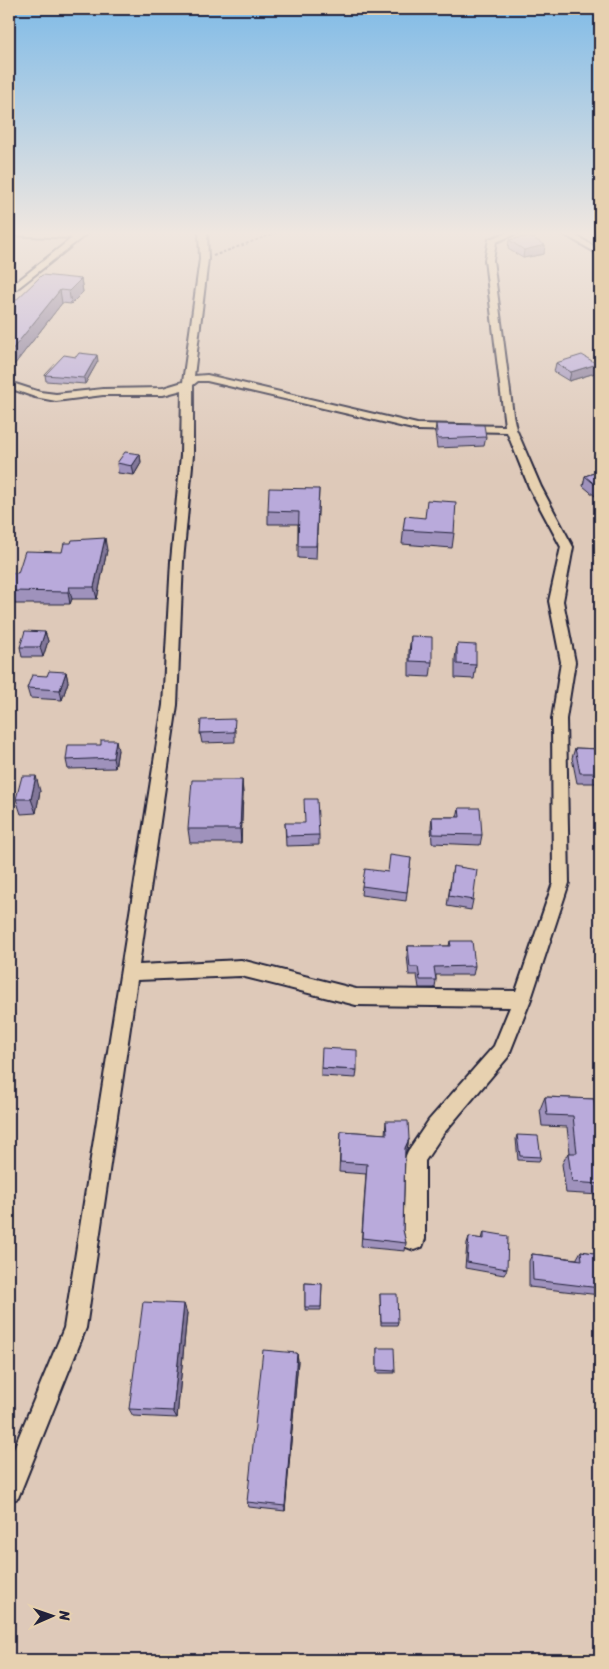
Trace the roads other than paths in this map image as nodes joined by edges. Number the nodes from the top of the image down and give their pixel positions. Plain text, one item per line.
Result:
1 (198, 310) edge
2 (495, 310) edge
3 (9, 385) edge
4 (188, 386) junction
5 (511, 429) junction
6 (129, 973) junction
7 (522, 999) junction
8 (414, 1239) dead end
9 (9, 1488) edge

1 - 4 street
2 - 5 street
3 - 4 street
4 - 5 street
4 - 6 street
5 - 7 street
6 - 7 street
6 - 9 street
7 - 8 street

